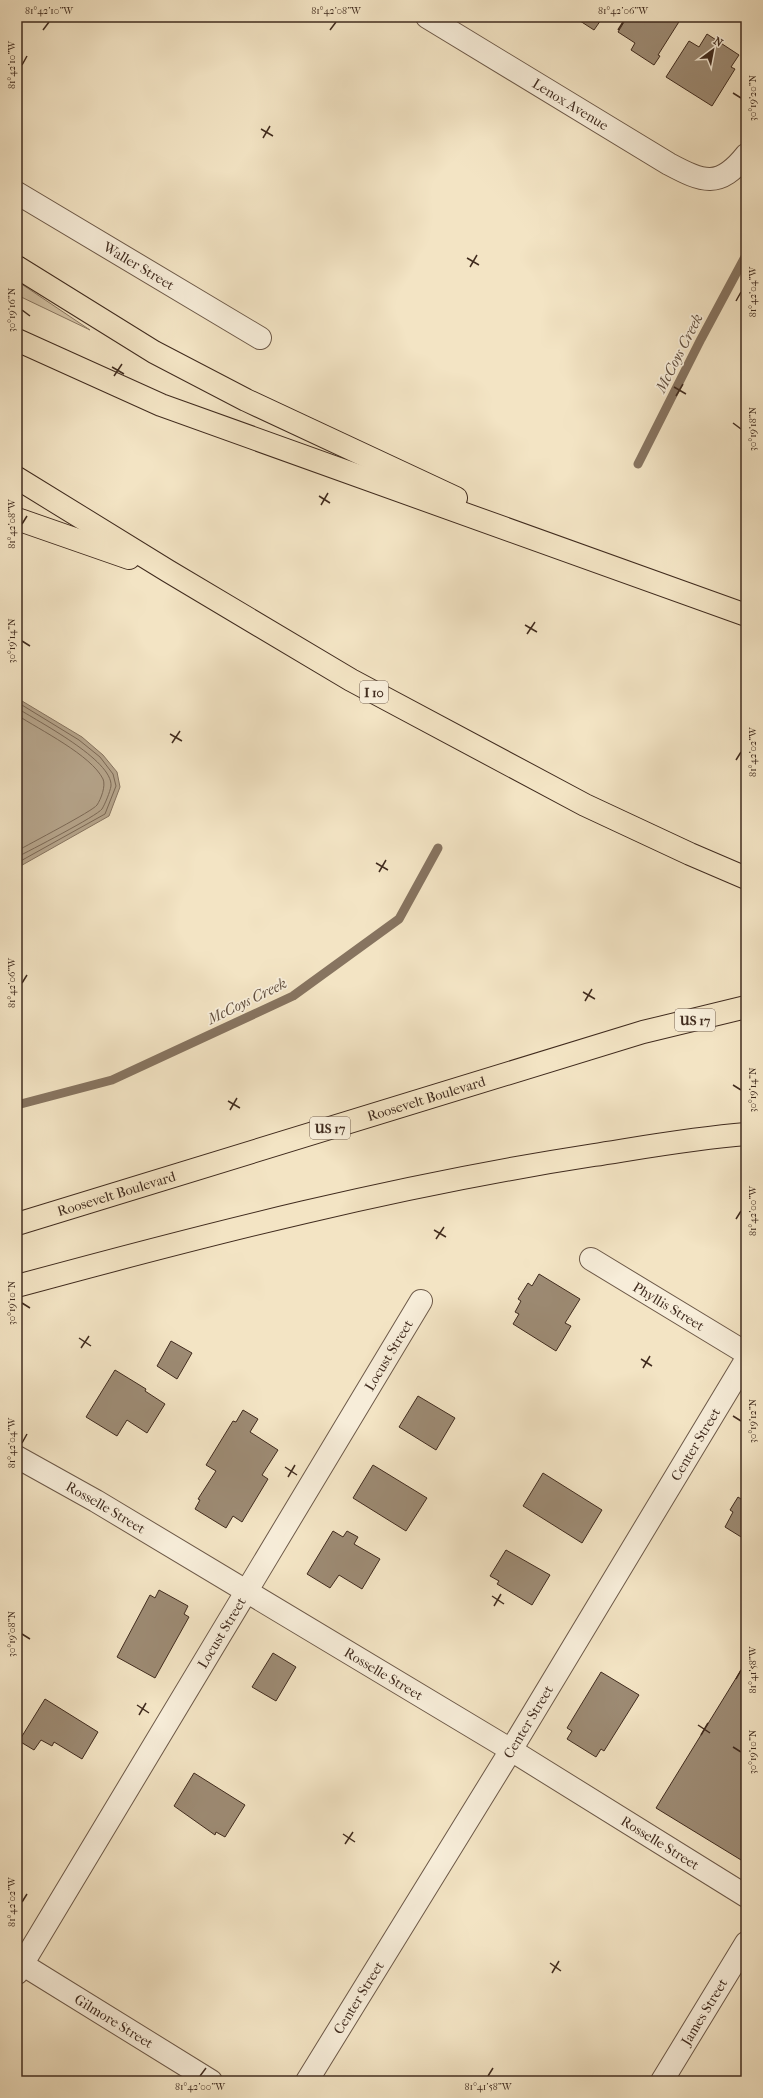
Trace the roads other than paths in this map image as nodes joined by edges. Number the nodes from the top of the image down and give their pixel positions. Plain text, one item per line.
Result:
1 (427, 17) edge
2 (746, 155) edge
3 (17, 193) edge
4 (17, 267) edge
5 (260, 338) dead end
6 (17, 340) edge
7 (17, 478) edge
8 (17, 519) edge
9 (575, 554) junction
10 (168, 571) junction
11 (746, 615) edge
12 (746, 878) edge
13 (746, 1007) edge
14 (746, 1134) edge
15 (17, 1224) edge
16 (591, 1259) dead end
17 (17, 1286) edge
18 (421, 1301) dead end
19 (746, 1353) edge
20 (746, 1360) edge
21 (17, 1457) edge
22 (247, 1591) junction
23 (511, 1750) junction
24 (746, 1896) edge
25 (746, 1943) edge
26 (19, 1966) edge
27 (211, 2081) edge
28 (307, 2081) edge
29 (662, 2081) edge

1 - 2 street, Lenox Avenue
3 - 5 street, Waller Street
4 - 9 highway
6 - 9 highway
7 - 10 highway, I 10
8 - 10 highway
9 - 11 highway
10 - 12 highway, I 10
13 - 15 highway, Roosevelt Boulevard / US 17
14 - 17 highway
16 - 19 street, Phyllis Street
18 - 22 street, Locust Street
20 - 23 street, Center Street
21 - 22 street, Rosselle Street
22 - 23 street, Rosselle Street
22 - 26 street, Locust Street
23 - 24 street, Rosselle Street
23 - 28 street, Center Street
25 - 29 street, James Street
26 - 27 street, Gilmore Street

